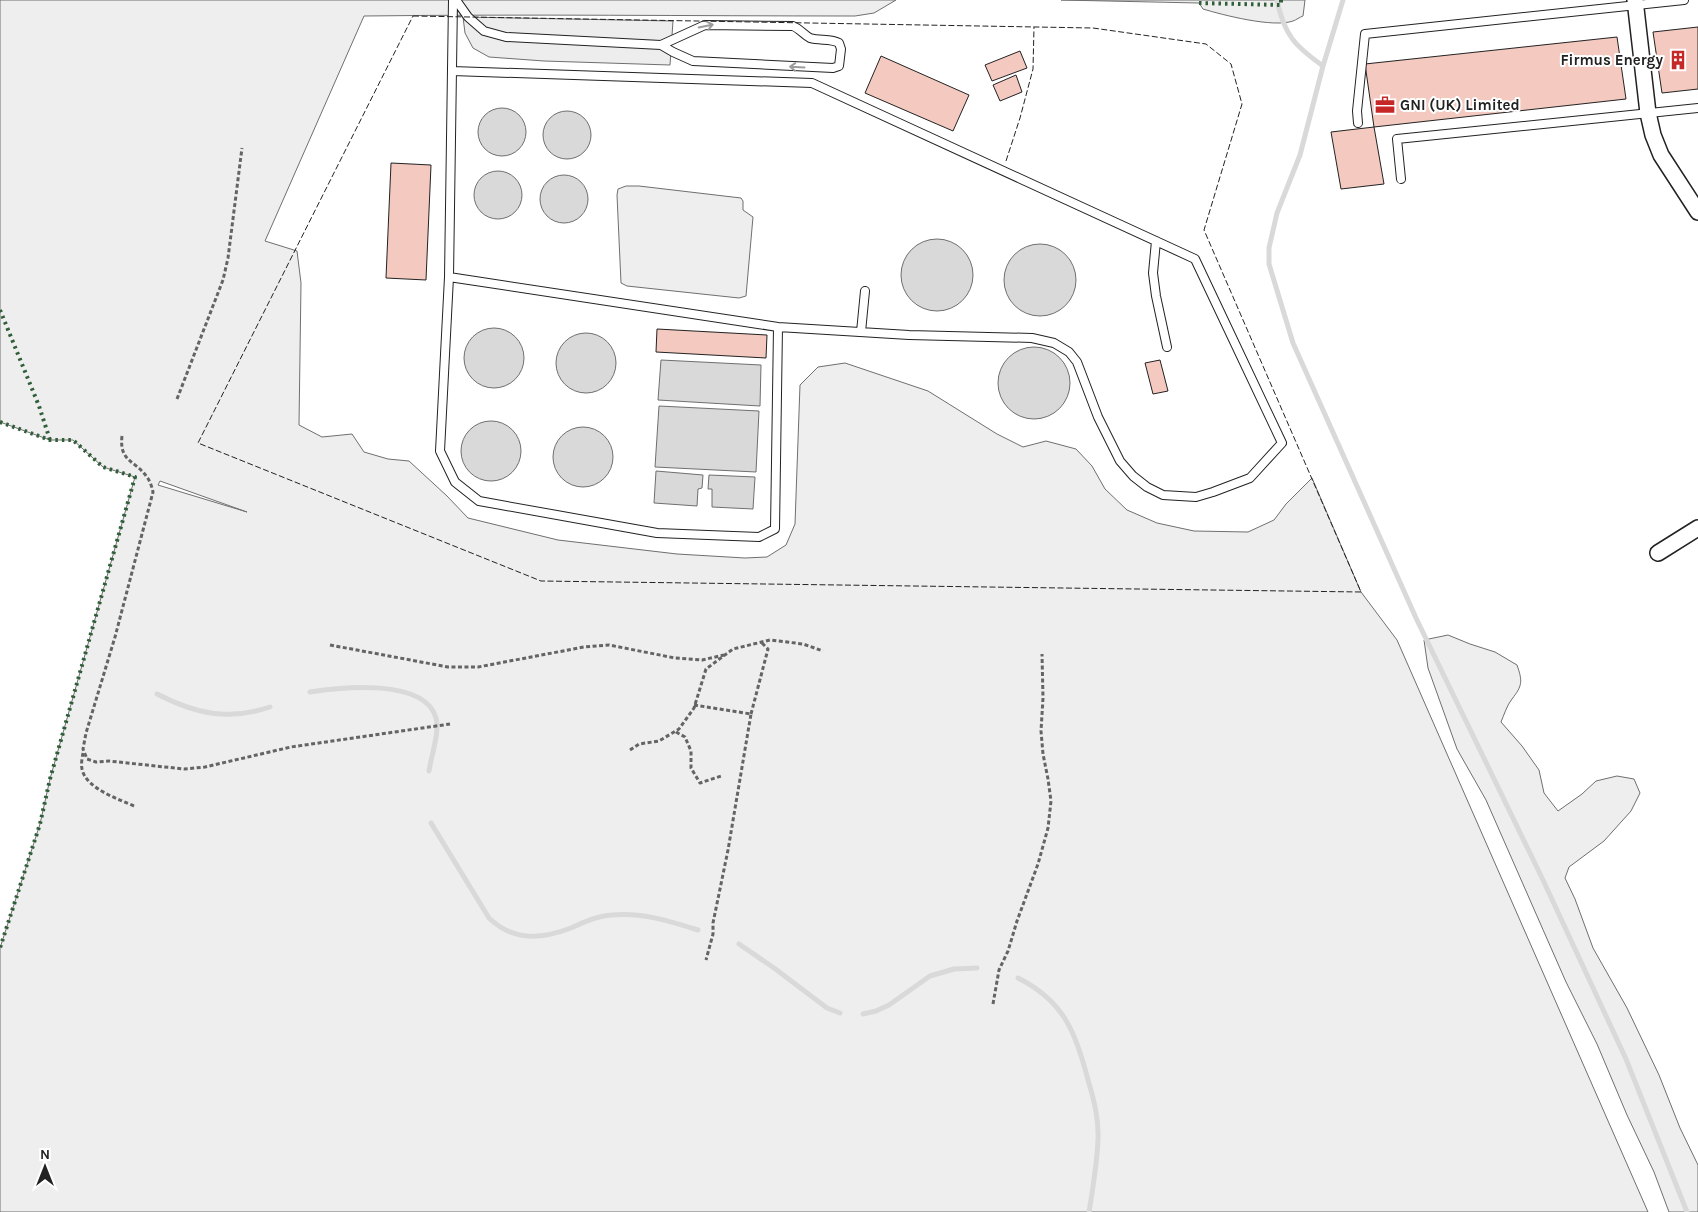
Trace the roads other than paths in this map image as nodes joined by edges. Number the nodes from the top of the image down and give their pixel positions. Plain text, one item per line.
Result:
1 (455, 0) edge
2 (1684, 0) edge
3 (1635, 3) edge
4 (661, 45) junction
5 (452, 72) junction
6 (1698, 108) edge
7 (1648, 113) junction
8 (1358, 124) dead end
9 (1401, 178) dead end
10 (1698, 212) edge
11 (1156, 241) junction
12 (449, 277) junction
13 (864, 291) dead end
14 (778, 326) junction
15 (862, 332) junction
16 (1167, 347) dead end
17 (1698, 528) edge
18 (1658, 553) dead end

1 - 4 lane
1 - 5 lane
2 - 3 lane
3 - 7 street
3 - 8 lane
4 -> 4 lane
5 - 11 lane
5 - 12 lane
6 - 7 lane
7 - 9 lane
7 - 10 street
11 - 15 lane
11 - 16 lane
12 - 14 lane
12 - 14 lane
13 - 15 lane
14 - 15 lane
17 - 18 street

